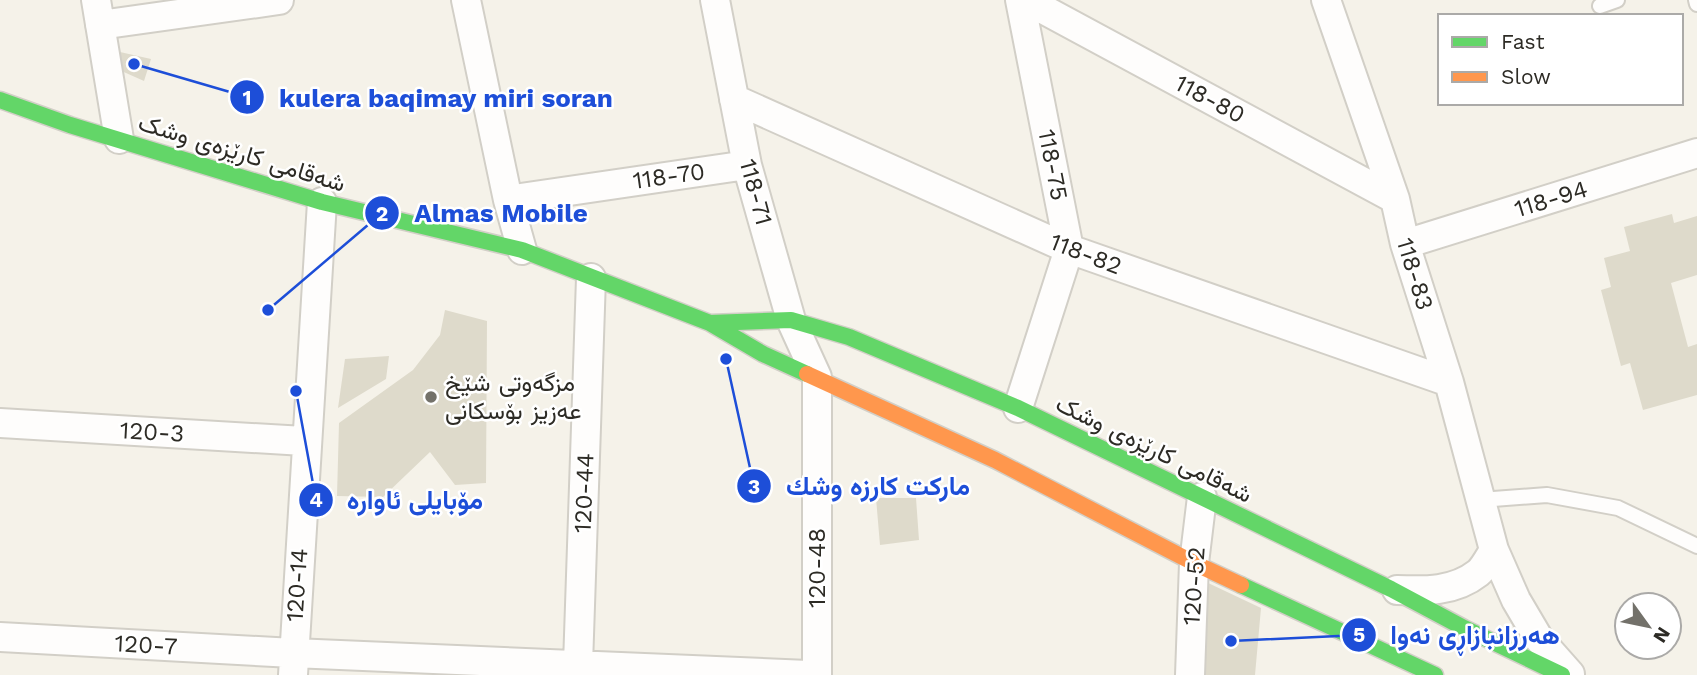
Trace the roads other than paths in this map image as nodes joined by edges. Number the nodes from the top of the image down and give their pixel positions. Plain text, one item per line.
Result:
1 (279, 0) edge
2 (466, 0) edge
3 (715, 0) edge
4 (1020, 0) edge
5 (1026, 0) edge
6 (1326, 0) edge
7 (1617, 0) edge
8 (1600, 6) dead end
9 (98, 13) edge
10 (734, 99) junction
11 (0, 100) edge
12 (119, 139) junction
13 (1697, 153) edge
14 (747, 164) junction
15 (1395, 199) junction
16 (508, 200) junction
17 (322, 202) junction
18 (1405, 244) junction
19 (1069, 249) junction
20 (522, 250) junction
21 (591, 278) junction
22 (791, 320) junction
23 (710, 323) junction
24 (817, 377) junction
25 (1449, 382) junction
26 (1018, 408) junction
27 (0, 423) edge
28 (304, 441) junction
29 (1202, 498) junction
30 (1480, 500) junction
31 (1697, 546) edge
32 (1494, 550) junction
33 (1194, 563) junction
34 (1391, 589) junction
35 (0, 637) edge
36 (293, 664) edge
37 (578, 665) junction
38 (807, 675) edge
39 (817, 675) edge
40 (1190, 675) edge
41 (1435, 675) edge
42 (1562, 675) edge
43 (1571, 675) edge

1 - 9 street
2 - 16 street
3 - 10 street, 118-71
4 - 19 street, 118-75
5 - 15 street, 118-80
6 - 15 street, 118-83
7 - 8 lane
9 - 12 street
10 - 14 street, 118-71
10 - 19 street, 118-82
11 - 12 main road, شەقامی کارێزەی وشک
12 - 17 main road, شەقامی کارێزەی وشک
13 - 18 street, 118-94
14 - 16 street, 118-70
14 - 22 street, 118-71
15 - 18 street, 118-83
16 - 20 street
17 - 20 main road, شەقامی کارێزەی وشک
17 - 28 street
17 - 36 street, 120-14
18 - 25 street, 118-83
19 - 25 street, 118-82
19 - 26 street, 118-75
20 - 21 main road, شەقامی کارێزەی وشک
21 - 23 main road, شەقامی کارێزەی وشک
21 - 37 street, 120-44
22 - 23 main road, شەقامی کارێزەی وشک
22 - 24 street, 118-71
22 - 26 main road, شەقامی کارێزەی وشک
23 - 24 main road, شەقامی کارێزەی وشک
24 - 33 main road, شەقامی کارێزەی وشک
24 - 39 street, 120-48
25 - 30 street, 118-83
26 - 29 main road, شەقامی کارێزەی وشک
27 - 28 street, 120-3
28 - 36 street
29 - 33 street, 120-52
29 - 34 main road, شەقامی کارێزەی وشک
30 - 31 lane
30 - 32 street, 118-83
32 - 34 street
32 - 43 street, 118-83
33 - 40 street, 120-52
33 - 41 main road, شەقامی کارێزەی وشک
34 - 42 main road, شەقامی کارێزەی وشک
35 - 36 street, 120-7
36 - 37 street, 120-7
37 - 38 street, 120-7

